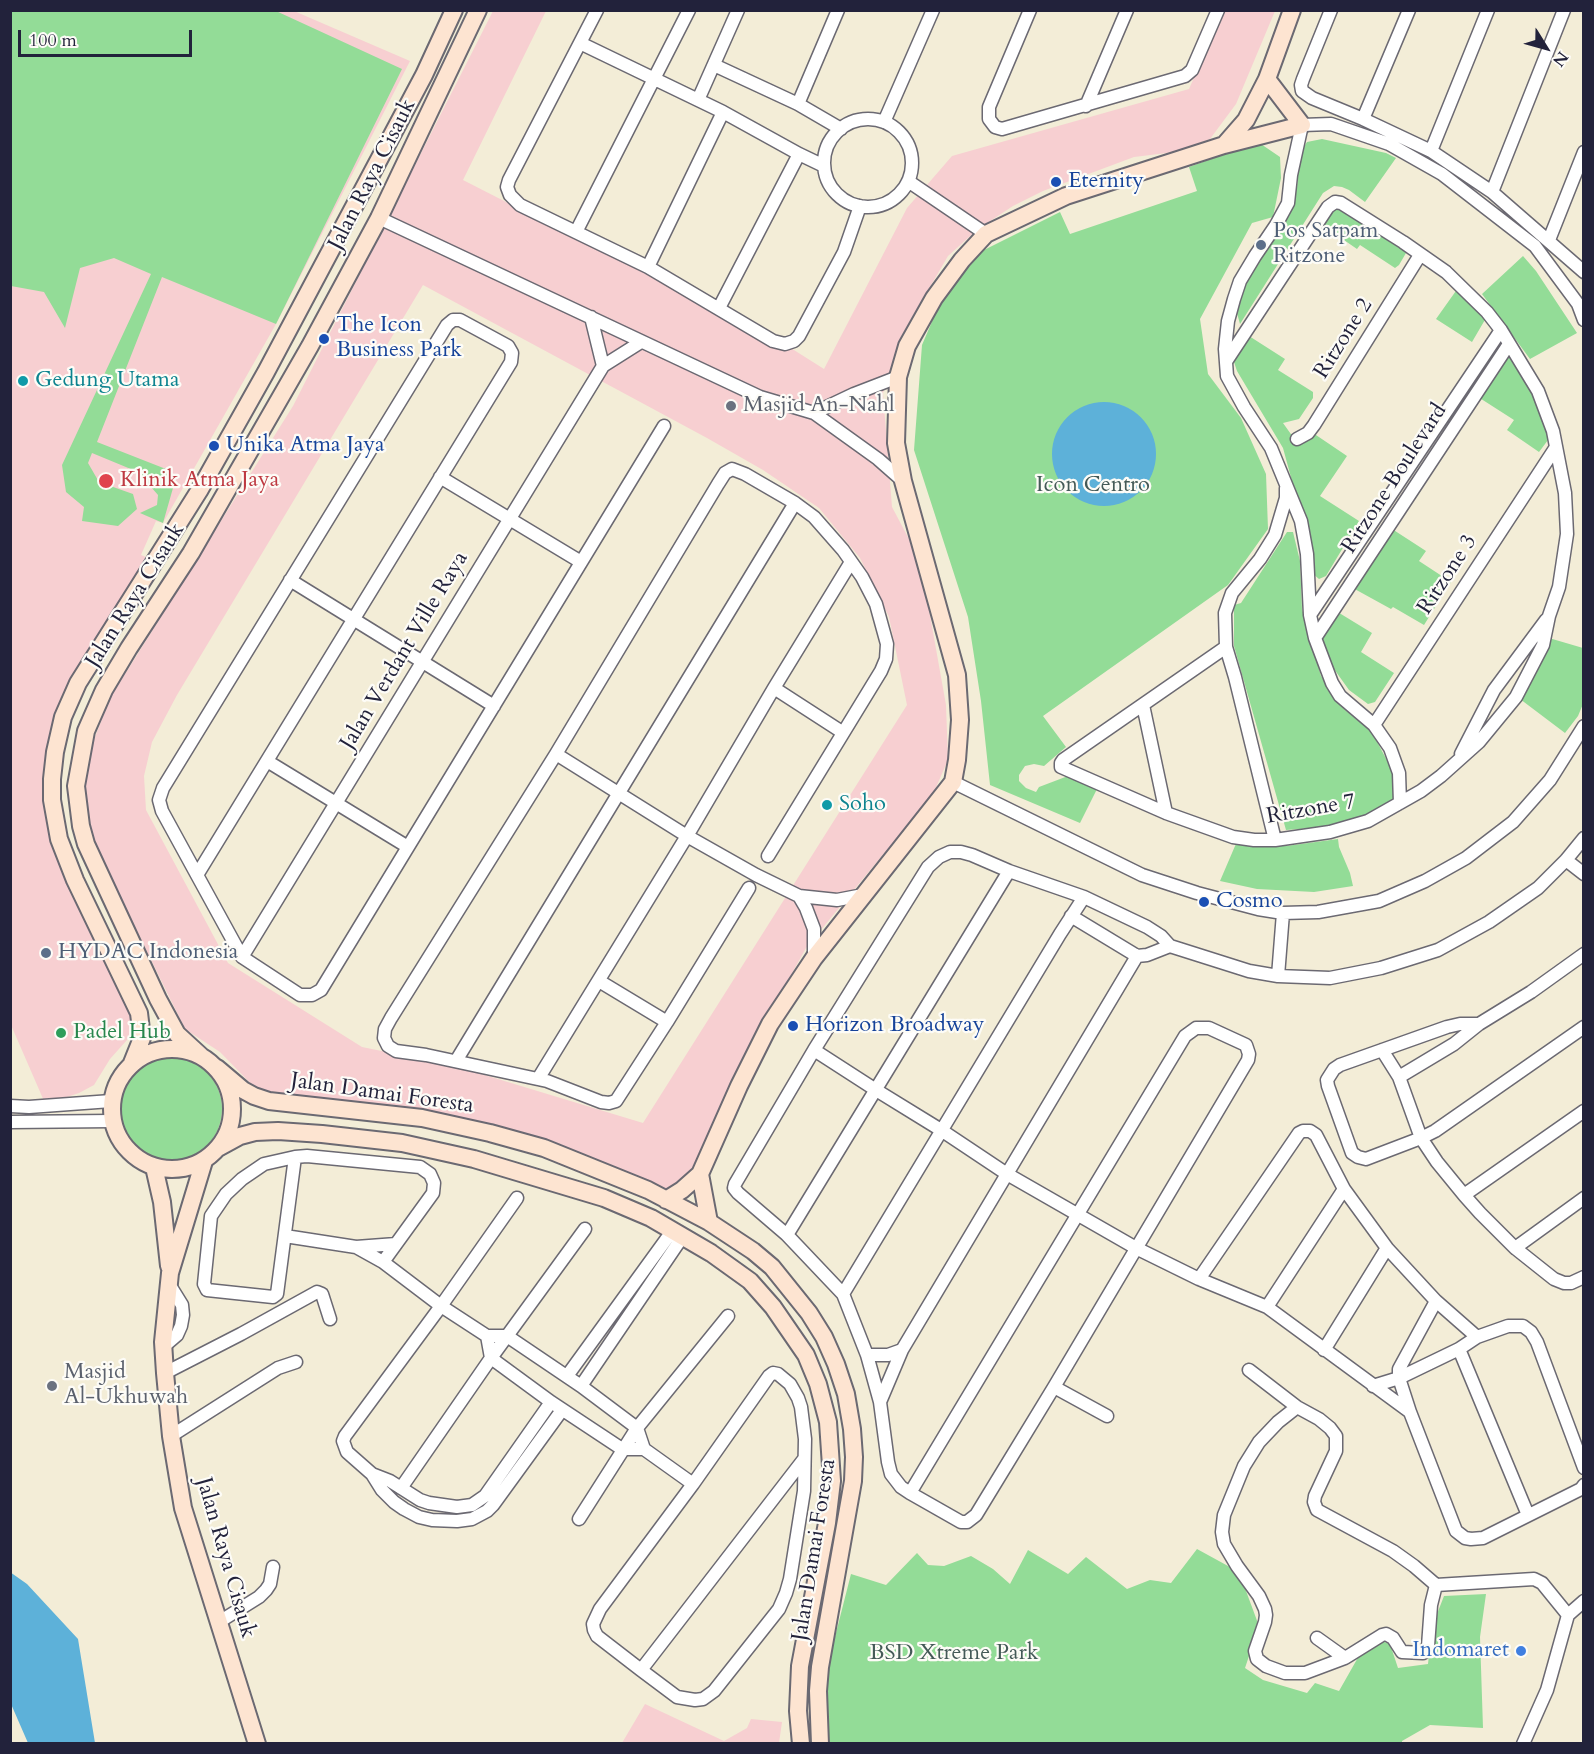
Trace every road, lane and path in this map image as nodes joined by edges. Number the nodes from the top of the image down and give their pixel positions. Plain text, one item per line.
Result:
1 (454, 10) edge
2 (478, 10) edge
3 (597, 10) edge
4 (689, 10) edge
5 (738, 10) edge
6 (838, 10) edge
7 (933, 10) edge
8 (1030, 10) edge
9 (1127, 10) edge
10 (1218, 10) edge
11 (1292, 10) edge
12 (1331, 10) edge
13 (1409, 10) edge
14 (1488, 10) edge
15 (1564, 10) edge
16 (580, 43) junction
17 (714, 65) junction
18 (654, 79) junction
19 (1267, 79) junction
20 (698, 100) junction
21 (798, 104) junction
22 (1086, 105) junction
23 (723, 112) junction
24 (1364, 118) junction
25 (884, 122) junction
26 (1302, 125) junction
27 (841, 129) junction
28 (1224, 145) junction
29 (1431, 151) junction
30 (1584, 152) edge
31 (799, 154) junction
32 (825, 166) junction
33 (908, 181) junction
34 (1492, 192) junction
35 (860, 206) junction
36 (379, 218) junction
37 (576, 232) junction
38 (986, 234) junction
39 (1549, 240) junction
40 (1420, 255) junction
41 (648, 267) junction
42 (1584, 272) edge
43 (718, 308) junction
44 (591, 317) junction
45 (1584, 320) edge
46 (1501, 330) junction
47 (641, 342) junction
48 (1509, 344) junction
49 (1227, 360) junction
50 (603, 366) junction
51 (898, 377) junction
52 (814, 413) junction
53 (664, 426) dead end
54 (1297, 439) dead end
55 (1556, 447) junction
56 (440, 477) junction
57 (903, 481) junction
58 (1286, 483) junction
59 (795, 502) junction
60 (510, 519) junction
61 (581, 562) junction
62 (852, 562) junction
63 (291, 580) junction
64 (1310, 615) junction
65 (1549, 616) junction
66 (354, 619) junction
67 (1316, 638) junction
68 (1226, 647) junction
69 (423, 662) junction
70 (774, 688) junction
71 (1143, 705) junction
72 (494, 706) junction
73 (1374, 725) junction
74 (1584, 726) edge
75 (842, 732) junction
76 (556, 754) junction
77 (1458, 759) junction
78 (267, 761) junction
79 (953, 782) junction
80 (619, 793) junction
81 (1400, 803) junction
82 (336, 804) junction
83 (1166, 813) junction
84 (687, 836) junction
85 (1584, 838) edge
86 (1275, 840) junction
87 (408, 847) junction
88 (768, 856) dead end
89 (1566, 860) junction
90 (1009, 871) junction
91 (1584, 874) edge
92 (197, 875) junction
93 (749, 888) dead end
94 (863, 895) junction
95 (799, 896) junction
96 (1084, 897) junction
97 (1283, 913) junction
98 (1071, 916) junction
99 (1170, 946) junction
100 (1584, 954) edge
101 (1137, 956) junction
102 (242, 957) junction
103 (814, 958) junction
104 (1278, 976) junction
105 (599, 981) junction
106 (667, 1022) junction
107 (1479, 1023) junction
108 (1584, 1027) edge
109 (814, 1050) junction
110 (1382, 1050) junction
111 (201, 1056) junction
112 (456, 1061) junction
113 (132, 1063) junction
114 (217, 1068) junction
115 (1399, 1077) junction
116 (538, 1079) junction
117 (876, 1090) junction
118 (111, 1101) junction
119 (10, 1106) edge
120 (1584, 1111) edge
121 (112, 1121) junction
122 (10, 1122) edge
123 (941, 1130) junction
124 (1421, 1138) junction
125 (218, 1148) junction
126 (295, 1157) junction
127 (204, 1161) junction
128 (153, 1167) junction
129 (612, 1174) junction
130 (700, 1174) junction
131 (1006, 1174) junction
132 (1344, 1189) junction
133 (1464, 1195) junction
134 (604, 1197) junction
135 (517, 1198) dead end
136 (1584, 1198) edge
137 (666, 1200) junction
138 (1079, 1215) junction
139 (709, 1222) junction
140 (585, 1229) dead end
141 (678, 1233) junction
142 (787, 1235) junction
143 (285, 1236) junction
144 (396, 1244) junction
145 (356, 1247) junction
146 (1136, 1248) junction
147 (1387, 1248) junction
148 (1515, 1248) junction
149 (383, 1263) junction
150 (658, 1263) junction
151 (1584, 1277) edge
152 (169, 1279) junction
153 (1198, 1279) junction
154 (843, 1294) junction
155 (1436, 1301) junction
156 (441, 1306) junction
157 (1267, 1307) junction
158 (809, 1312) junction
159 (728, 1316) dead end
160 (330, 1319) dead end
161 (789, 1329) junction
162 (488, 1336) junction
163 (507, 1336) junction
164 (1477, 1336) junction
165 (1460, 1349) junction
166 (902, 1350) junction
167 (1324, 1350) junction
168 (867, 1355) junction
169 (491, 1358) junction
170 (296, 1362) dead end
171 (1249, 1370) dead end
172 (165, 1373) junction
173 (567, 1376) junction
174 (1399, 1378) junction
175 (581, 1386) junction
176 (1373, 1386) junction
177 (1054, 1387) junction
178 (551, 1402) junction
179 (879, 1402) junction
180 (1297, 1407) junction
181 (562, 1410) junction
182 (1410, 1412) junction
183 (1107, 1416) dead end
184 (637, 1428) junction
185 (171, 1436) junction
186 (622, 1449) junction
187 (644, 1449) junction
188 (804, 1459) junction
189 (1584, 1468) edge
190 (372, 1474) junction
191 (693, 1484) junction
192 (1584, 1485) edge
193 (401, 1488) junction
194 (910, 1493) junction
195 (489, 1500) junction
196 (1528, 1515) junction
197 (579, 1519) dead end
198 (273, 1567) dead end
199 (1436, 1585) junction
200 (1584, 1601) edge
201 (1568, 1615) junction
202 (219, 1622) junction
203 (1317, 1638) dead end
204 (1345, 1658) junction
205 (641, 1671) junction
206 (257, 1743) edge
207 (801, 1743) edge
208 (820, 1743) edge
209 (1523, 1743) edge

1 - 113 main road, Jalan Raya Cisauk
2 - 36 main road, Jalan Raya Cisauk
3 - 16 street
4 - 18 street
5 - 17 street
6 - 21 street
7 - 25 street
8 - 22 street
9 - 22 street
10 - 22 street
11 - 19 main road
12 - 24 street
13 - 24 street
14 - 29 street
15 - 34 street
16 - 18 street
16 - 37 street
17 - 20 street
17 - 21 street
18 - 20 street
18 - 37 street
19 - 26 main road
19 - 28 main road
20 - 23 street
21 - 27 street
23 - 31 street
23 - 41 street
24 - 29 street
25 - 27 street
25 - 33 street
26 - 28 main road
26 - 45 street
26 - 49 street
27 - 32 street
28 - 38 main road
29 - 34 street
30 - 39 street
31 - 32 street
31 - 43 street
32 - 35 street
33 - 35 street
33 - 38 street
34 - 39 street
35 - 43 street
36 - 44 street
36 - 111 main road, Jalan Raya Cisauk
37 - 41 street
38 - 51 main road
39 - 42 street
40 - 46 street
40 - 49 street
40 - 54 street, Ritzone 2
41 - 43 street
44 - 47 street
44 - 50 street
46 - 48 street
46 - 64 street, Ritzone Boulevard
47 - 50 street, Jalan Verdant Ville Raya
47 - 52 street
48 - 55 street
48 - 67 street, Ritzone Boulevard
49 - 58 street
50 - 60 street, Jalan Verdant Ville Raya
51 - 52 street
51 - 57 main road
52 - 57 street
53 - 61 street
55 - 65 street
55 - 73 street, Ritzone 3
56 - 60 street
56 - 63 street
56 - 66 street
57 - 79 main road
58 - 64 street
58 - 68 street
59 - 62 street
59 - 76 street
59 - 80 street
60 - 61 street
60 - 69 street, Jalan Verdant Ville Raya
61 - 72 street
62 - 70 street
62 - 75 street
63 - 66 street
63 - 92 street
64 - 67 street
65 - 77 street
65 - 77 street, Ritzone 7
66 - 69 street
66 - 78 street
67 - 73 street
68 - 71 street
68 - 86 street
69 - 72 street
69 - 82 street, Jalan Verdant Ville Raya
70 - 75 street
70 - 84 street
71 - 83 street
71 - 83 street, Ritzone 7
72 - 87 street
73 - 81 street
74 - 97 street
75 - 88 street
76 - 80 street
76 - 112 street
77 - 81 street, Ritzone 7
78 - 82 street
78 - 92 street
79 - 94 main road
79 - 97 street
80 - 84 street
80 - 112 street
81 - 86 street, Ritzone 7
82 - 87 street
82 - 102 street, Jalan Verdant Ville Raya
83 - 86 street, Ritzone 7
84 - 95 street
84 - 105 street
85 - 89 street
87 - 102 street
89 - 91 street
89 - 104 street
90 - 96 street
90 - 109 street
90 - 117 street
92 - 102 street
93 - 106 street
94 - 95 street
94 - 103 main road
95 - 103 street
96 - 98 street
96 - 99 street
97 - 104 street
98 - 101 street
98 - 123 street
99 - 101 street
99 - 104 street
100 - 107 street
101 - 131 street
103 - 130 main road
105 - 106 street
105 - 116 street
106 - 116 street
107 - 110 street
107 - 115 street
108 - 124 street
109 - 117 street
109 - 142 street
110 - 115 street
110 - 124 street
111 - 113 main road
111 - 114 main road
112 - 116 street
113 - 118 main road
114 - 125 main road
114 - 129 main road, Jalan Damai Foresta
115 - 124 street
117 - 123 street
117 - 142 street
118 - 119 street
118 - 121 main road
120 - 133 street
121 - 122 street
121 - 128 main road
123 - 131 street
123 - 154 street
124 - 133 street
125 - 127 main road
125 - 134 main road, Jalan Damai Foresta
126 - 143 street
126 - 143 street
126 - 144 street
127 - 128 main road
127 - 152 main road, Jalan Raya Cisauk
128 - 152 main road, Jalan Raya Cisauk
129 - 134 main road
129 - 137 main road, Jalan Damai Foresta
130 - 137 main road
130 - 139 main road
131 - 138 street
131 - 166 street
132 - 147 street
132 - 153 street
132 - 157 street
133 - 148 street
134 - 141 main road, Jalan Damai Foresta
135 - 156 street
136 - 148 street
137 - 139 main road, Jalan Damai Foresta
138 - 146 street
138 - 146 street
138 - 194 street
139 - 158 main road, Jalan Damai Foresta
140 - 163 street
141 - 150 street
141 - 161 main road, Jalan Damai Foresta
142 - 154 street
143 - 145 street
144 - 145 street
144 - 149 street
145 - 149 street
146 - 153 street
146 - 177 street
147 - 155 street
147 - 167 street
148 - 151 street
149 - 156 street
150 - 173 street
150 - 175 street
152 - 172 main road, Jalan Raya Cisauk
153 - 157 street
154 - 168 street
155 - 164 street
155 - 174 street
156 - 162 street
156 - 190 street
157 - 167 street
158 - 161 main road
158 - 208 main road, Jalan Damai Foresta
159 - 184 street
160 - 172 street
161 - 207 main road, Jalan Damai Foresta
162 - 163 street
162 - 169 street
163 - 169 street
163 - 173 street
164 - 165 street
164 - 189 street
165 - 174 street
165 - 196 street
166 - 168 street
166 - 179 street
167 - 176 street
168 - 179 street
169 - 178 street
169 - 193 street
170 - 185 street
171 - 180 street
172 - 185 main road, Jalan Raya Cisauk
173 - 175 street
174 - 176 street
174 - 182 street
175 - 184 street
176 - 182 street
177 - 183 street
177 - 194 street
178 - 181 street
178 - 195 street
179 - 194 street
180 - 199 street
180 - 204 street
181 - 186 street
181 - 195 street
182 - 196 street
184 - 186 street
184 - 187 street
185 - 202 main road, Jalan Raya Cisauk
186 - 187 street
186 - 197 street
187 - 191 street
188 - 191 street
188 - 205 street
188 - 205 street
190 - 193 street
190 - 195 street
191 - 205 street
192 - 196 street
193 - 195 street
198 - 202 street
199 - 201 street
199 - 204 street
200 - 201 street
201 - 209 street
202 - 206 main road, Jalan Raya Cisauk
203 - 204 street

